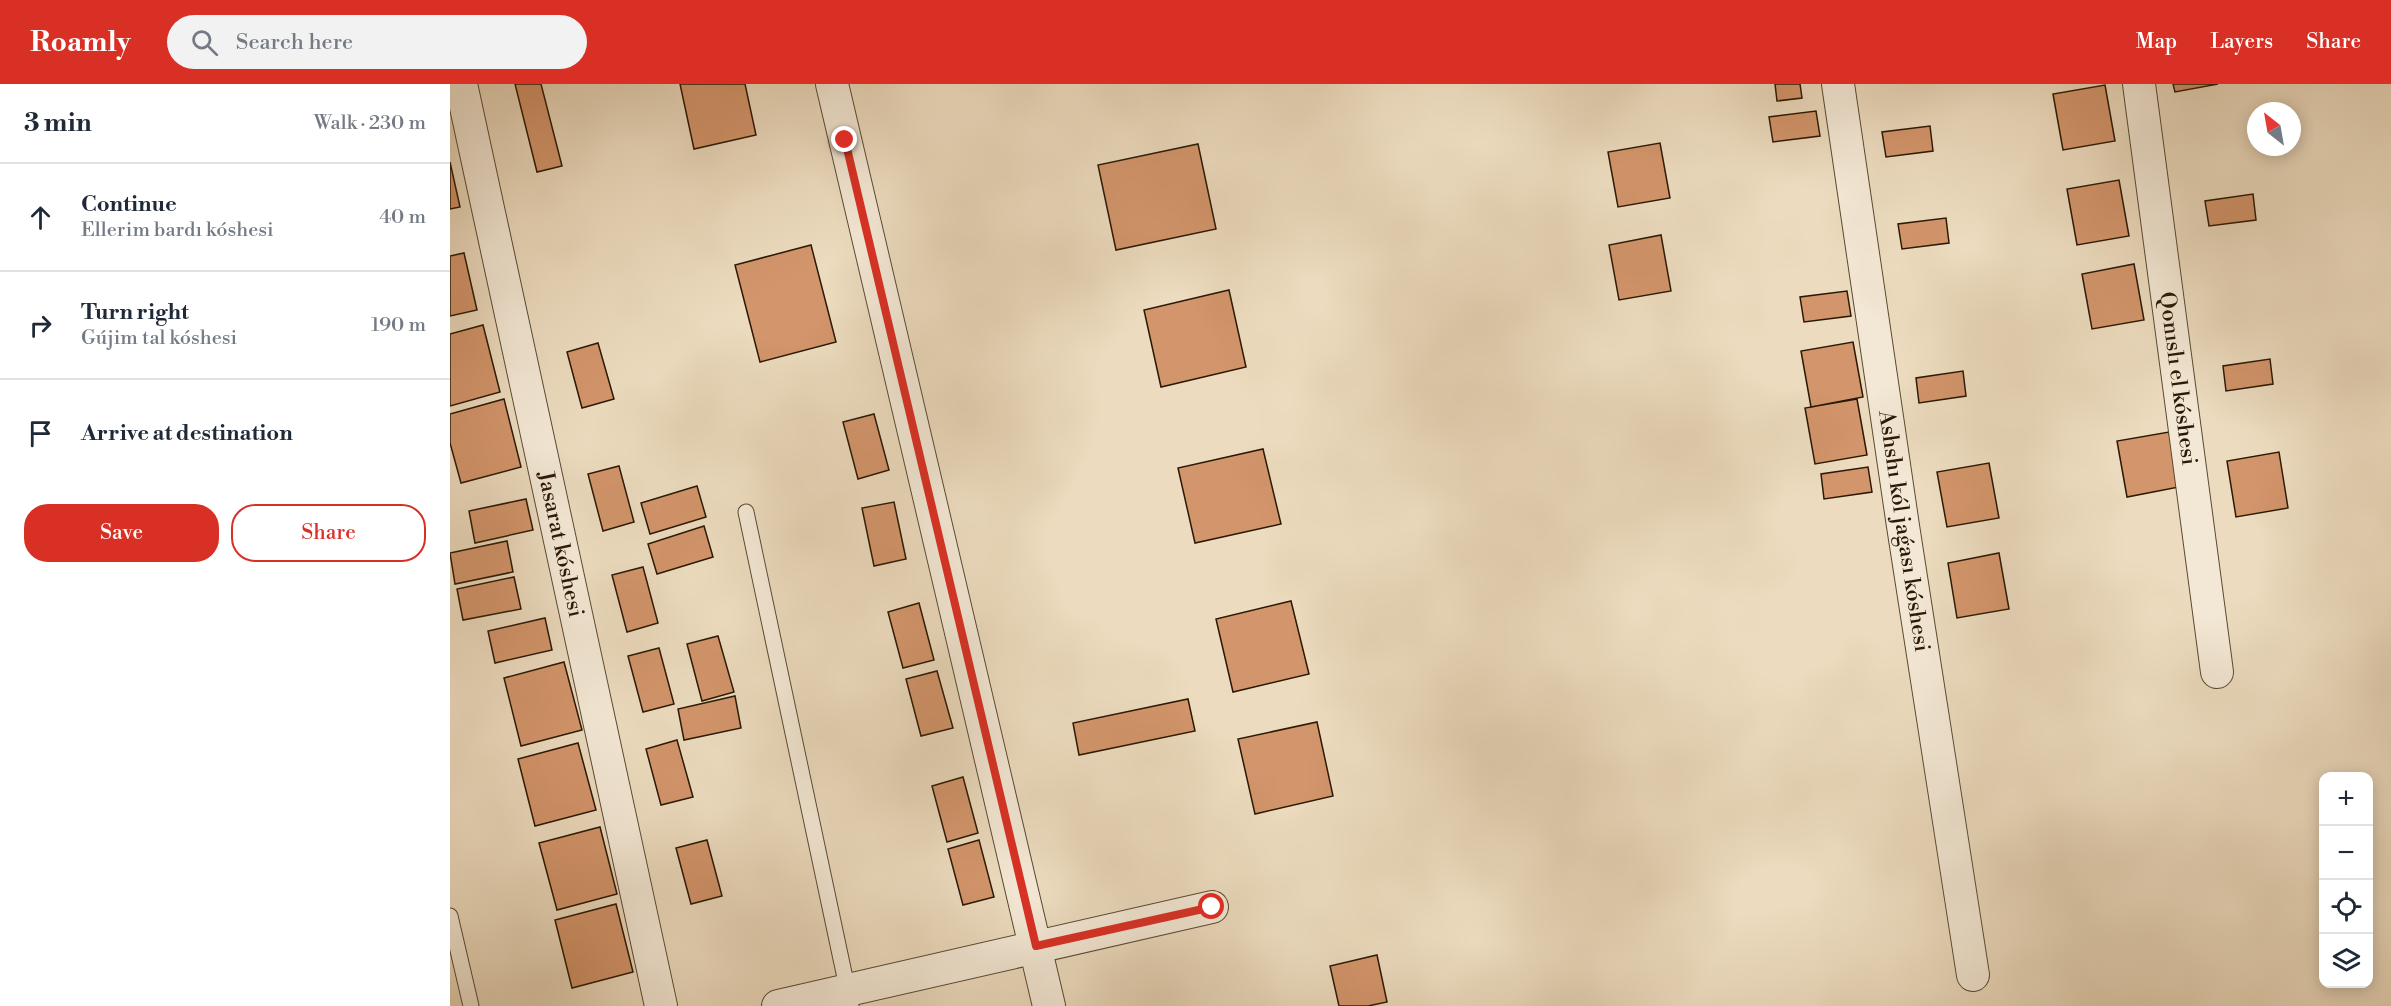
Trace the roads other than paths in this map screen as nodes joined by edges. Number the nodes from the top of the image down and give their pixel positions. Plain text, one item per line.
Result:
1 (461, 84) edge
2 (832, 84) edge
3 (1838, 84) edge
4 (2139, 84) edge
5 (746, 512) dead end
6 (2217, 672) dead end
7 (1212, 907) dead end
8 (450, 916) edge
9 (1036, 946) junction
10 (1973, 975) dead end
11 (849, 997) edge
12 (471, 1006) edge
13 (661, 1006) edge
14 (778, 1006) edge
15 (1049, 1006) edge

1 - 13 street, Jasarat kóshesi
2 - 9 street
3 - 10 street, Ashshı kól jaǵası kóshesi
4 - 6 street, Qonıslı el kóshesi
5 - 11 lane
7 - 9 street
8 - 12 lane
9 - 11 street
9 - 15 street
11 - 14 street

